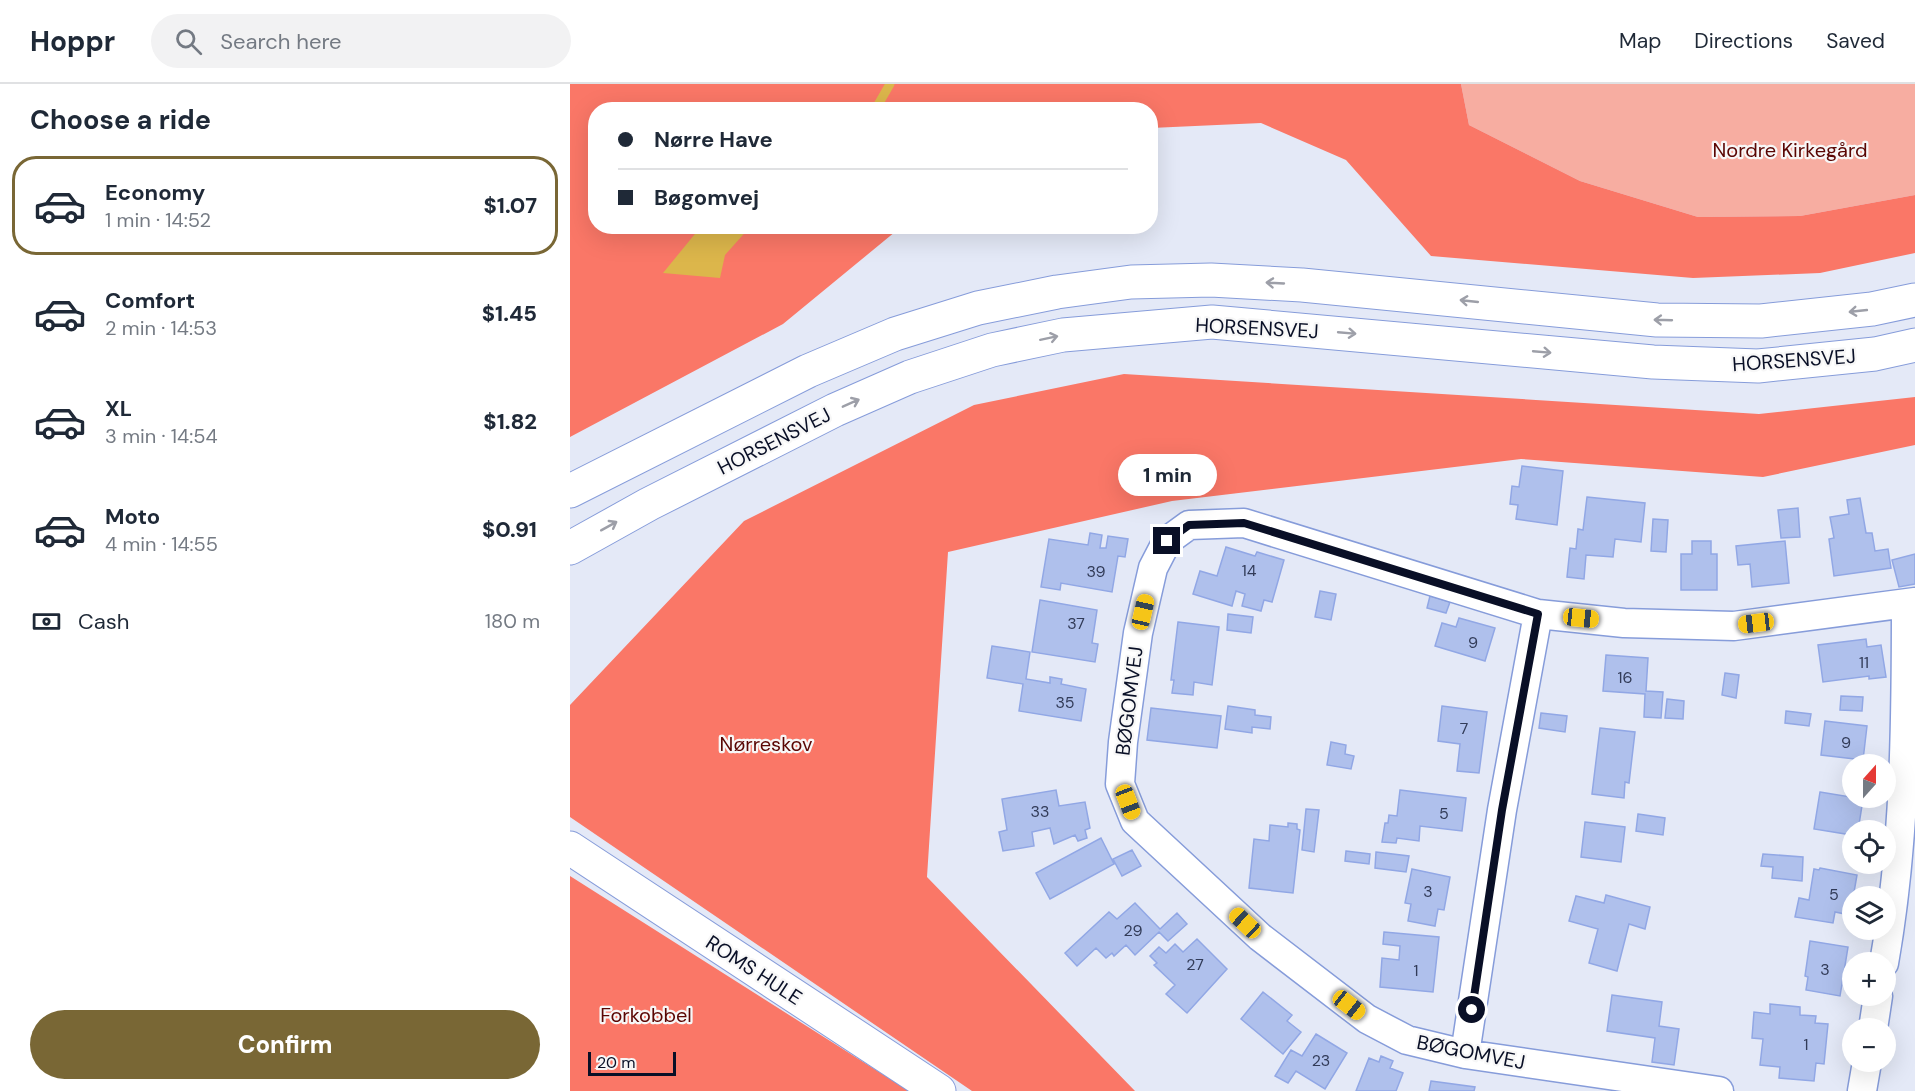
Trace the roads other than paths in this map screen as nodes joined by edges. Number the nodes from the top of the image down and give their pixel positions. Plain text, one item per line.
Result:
1 (1915, 300) edge
2 (1915, 345) edge
3 (570, 491) edge
4 (570, 548) edge
5 (1911, 603) edge
6 (1538, 614) junction
7 (570, 848) edge
8 (1886, 952) edge
9 (1465, 1054) junction
10 (1865, 1072) edge
11 (939, 1091) edge
12 (1719, 1091) edge
13 (1862, 1091) edge

1 -> 3 main road, HORSENSVEJ
4 -> 2 main road, HORSENSVEJ
5 - 6 street, BØGOMVEJ
5 - 8 street
6 - 9 street
6 - 9 street, BØGOMVEJ
7 - 11 main road, ROMS HULE
9 - 12 street, BØGOMVEJ
10 - 13 street

